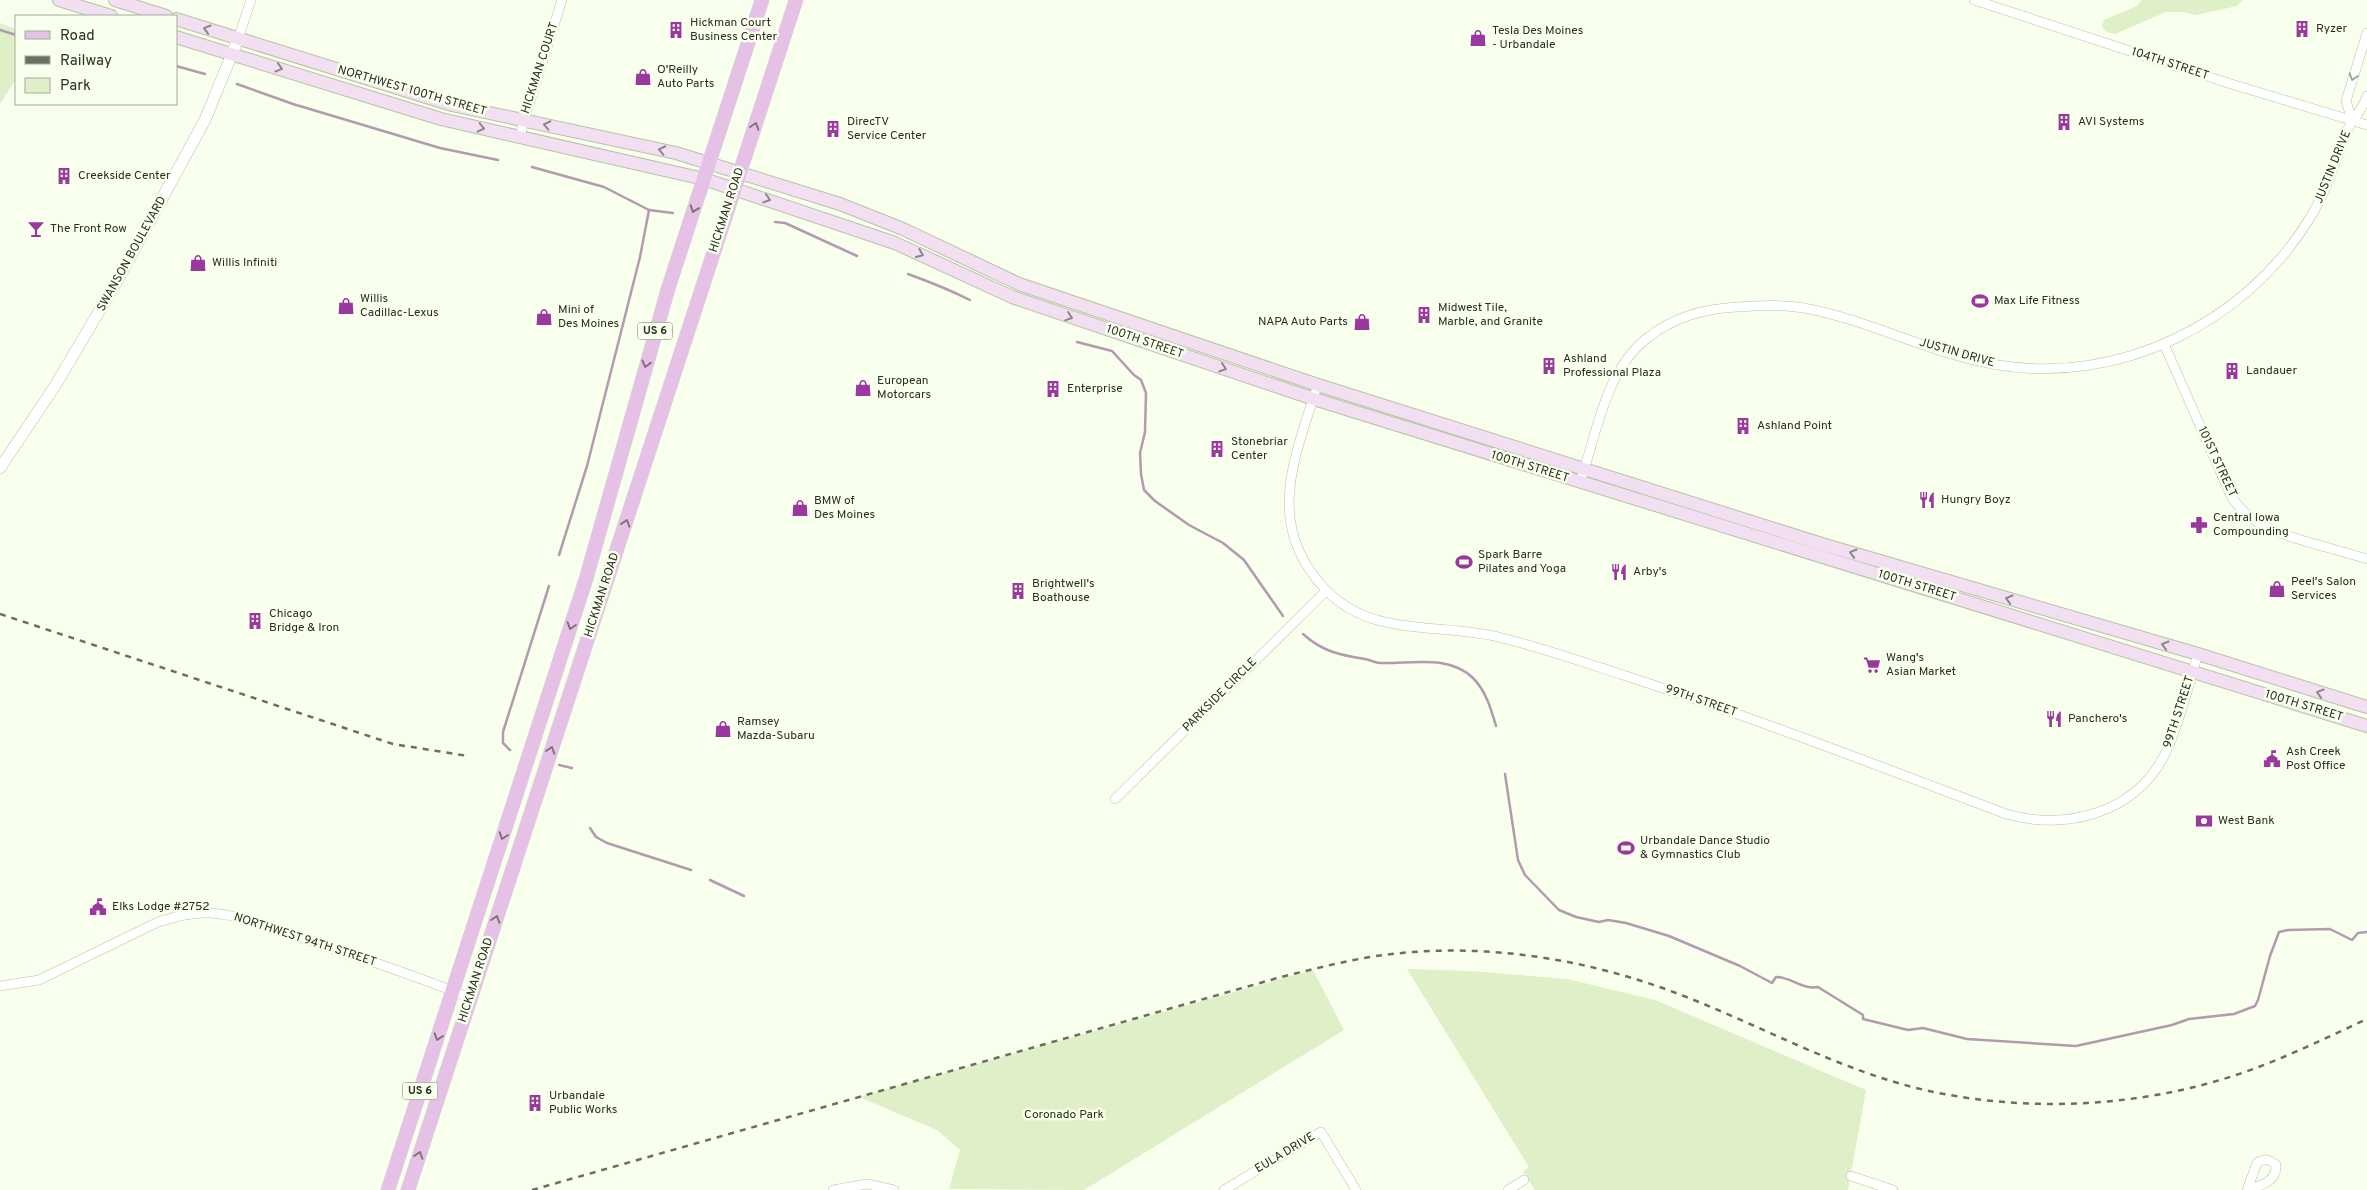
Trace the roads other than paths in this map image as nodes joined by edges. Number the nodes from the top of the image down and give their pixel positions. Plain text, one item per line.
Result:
1 (59, 0) edge
2 (115, 0) edge
3 (251, 0) edge
4 (562, 0) edge
5 (762, 0) edge
6 (796, 0) edge
7 (1974, 0) edge
8 (108, 15) edge
9 (163, 15) edge
10 (178, 20) edge
11 (2367, 33) edge
12 (178, 38) edge
13 (238, 39) junction
14 (232, 54) junction
15 (2367, 96) edge
16 (524, 120) junction
17 (2352, 120) junction
18 (2367, 125) edge
19 (520, 137) junction
20 (709, 162) junction
21 (739, 173) junction
22 (704, 179) junction
23 (734, 188) junction
24 (2164, 344) junction
25 (1318, 385) junction
26 (1314, 398) junction
27 (0, 468) edge
28 (1584, 469) junction
29 (1580, 482) junction
30 (2367, 559) edge
31 (1326, 591) junction
32 (2198, 654) junction
33 (2193, 671) junction
34 (2367, 707) edge
35 (2367, 726) edge
36 (1114, 799) dead end
37 (0, 986) edge
38 (453, 991) junction
39 (470, 998) junction
40 (1851, 1176) dead end
41 (1524, 1180) dead end
42 (388, 1190) edge
43 (408, 1190) edge
44 (833, 1190) edge
45 (894, 1190) edge
46 (1224, 1190) edge
47 (1356, 1190) edge
48 (1508, 1190) edge
49 (1893, 1190) edge

1 - 8 main road
2 - 9 main road
3 - 13 street, SWANSON BOULEVARD
4 - 16 street, HICKMAN COURT
5 - 20 main road, HICKMAN ROAD / US 6
21 -> 6 main road, HICKMAN ROAD / US 6
7 - 17 street, 104TH STREET
13 -> 10 main road, NORTHWEST 100TH STREET
11 -> 17 street, JUSTIN DRIVE
12 - 14 main road, NORTHWEST 100TH STREET
13 - 14 street, SWANSON BOULEVARD
13 - 16 main road, NORTHWEST 100TH STREET
14 -> 19 main road, NORTHWEST 100TH STREET
14 - 27 street, SWANSON BOULEVARD
15 - 17 street, JUSTIN DRIVE
16 - 19 street, HICKMAN COURT
20 -> 16 main road, NORTHWEST 100TH STREET
17 - 18 street, 104TH STREET
17 - 24 street, JUSTIN DRIVE
19 - 22 main road, NORTHWEST 100TH STREET
20 - 21 main road, 100TH STREET
20 - 22 main road, HICKMAN ROAD / US 6
21 - 23 main road, HICKMAN ROAD / US 6
21 - 25 main road, 100TH STREET
22 - 23 main road, 100TH STREET
22 -> 38 main road, HICKMAN ROAD / US 6
23 -> 26 main road, 100TH STREET
39 -> 23 main road, HICKMAN ROAD / US 6
24 - 28 street, JUSTIN DRIVE
24 - 30 street, 101ST STREET
25 - 26 street, 99TH STREET
25 - 28 main road, 100TH STREET
26 - 29 main road, 100TH STREET
26 - 31 street, 99TH STREET
28 - 29 street, JUSTIN DRIVE
32 -> 28 main road, 100TH STREET
29 - 33 main road, 100TH STREET
31 - 33 street, 99TH STREET
31 - 36 street, PARKSIDE CIRCLE
32 - 33 street, 99TH STREET
34 -> 32 main road, 100TH STREET
33 - 35 main road, 100TH STREET
37 - 38 street, NORTHWEST 94TH STREET
38 - 39 street, NORTHWEST 94TH STREET
38 -> 42 main road, HICKMAN ROAD / US 6
43 -> 39 main road, HICKMAN ROAD / US 6
40 - 49 street
41 - 48 street
44 - 45 street
46 - 47 street, EULA DRIVE

